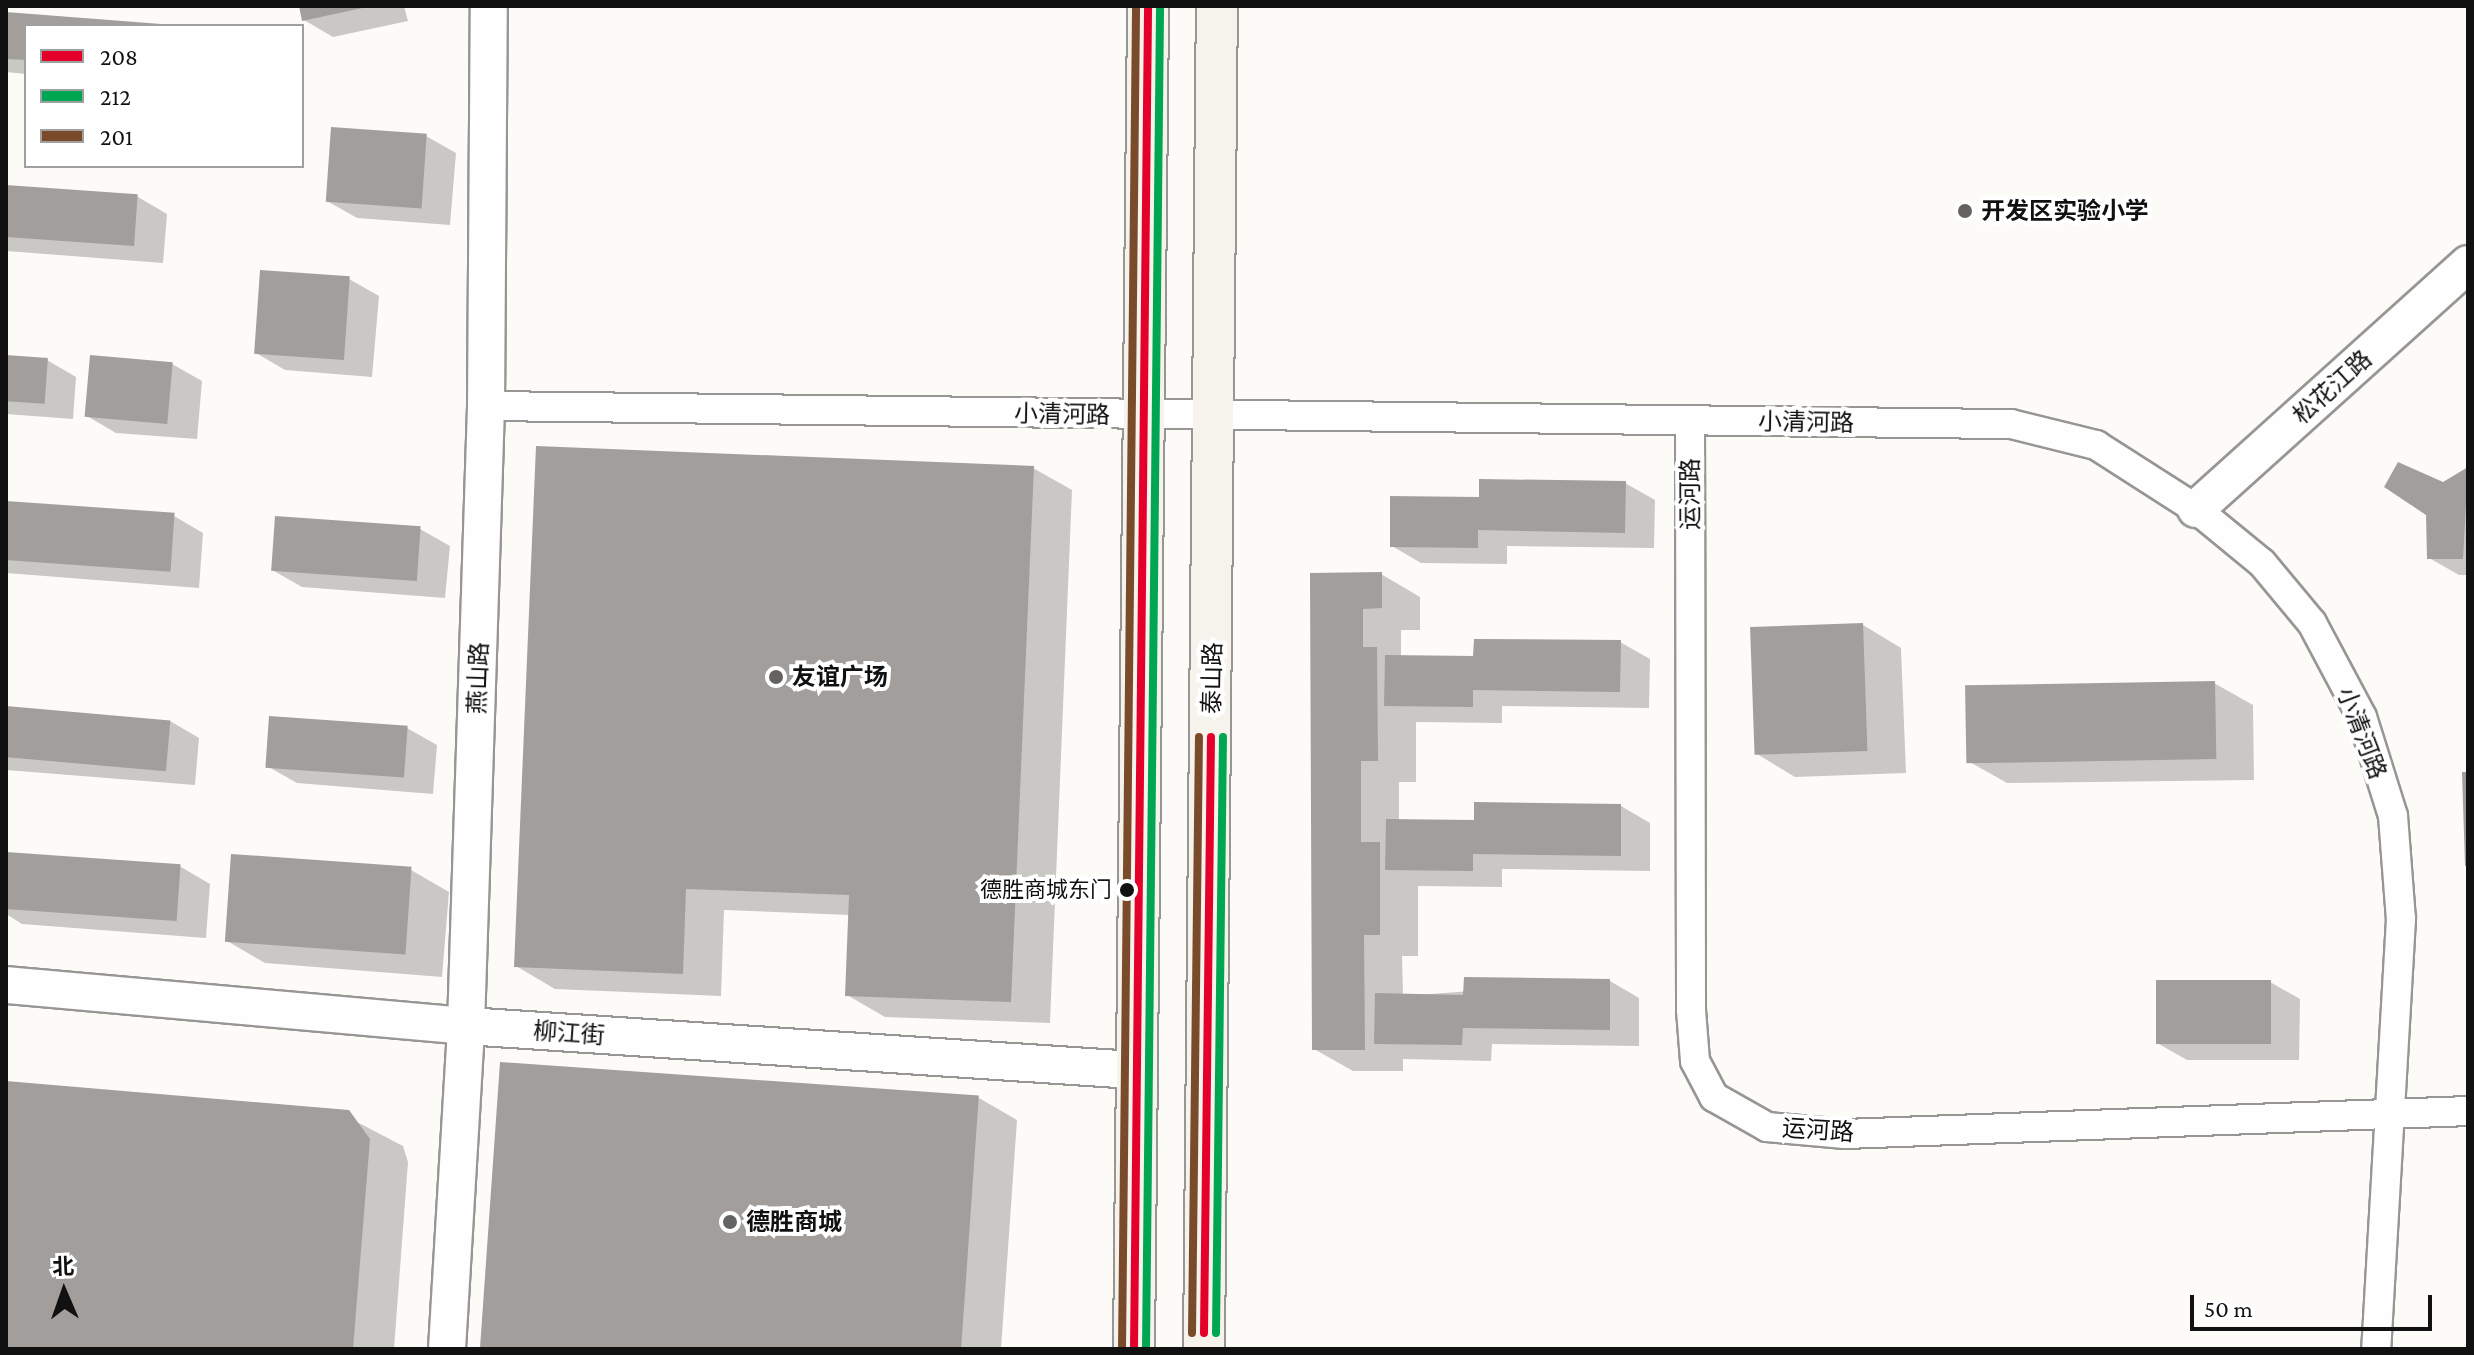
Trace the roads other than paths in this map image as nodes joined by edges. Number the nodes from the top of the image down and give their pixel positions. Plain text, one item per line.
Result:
1 (489, 6) edge
2 (1148, 6) edge
3 (1217, 6) edge
4 (2468, 264) edge
5 (486, 406) junction
6 (1147, 415) junction
7 (1215, 415) junction
8 (1690, 420) junction
9 (2196, 509) junction
10 (6, 985) edge
11 (466, 1026) junction
12 (1133, 1070) junction
13 (2468, 1111) edge
14 (2389, 1114) junction
15 (447, 1349) edge
16 (1134, 1349) edge
17 (1204, 1349) edge
18 (2376, 1349) edge

1 - 5 street, 燕山路
2 - 6 main road
3 - 7 main road, 泰山路
4 - 9 street, 松花江路
5 - 6 street, 小清河路
5 - 11 street, 燕山路
6 - 7 street, 小清河路
6 - 12 main road
7 - 8 street, 小清河路
7 - 17 main road, 泰山路
8 - 9 street, 小清河路
8 - 14 street, 运河路
9 - 14 street, 小清河路
10 - 11 street, 柳江街
11 - 12 street, 柳江街
11 - 15 street, 燕山路
12 - 16 main road
13 - 14 street, 运河路
14 - 18 street, 小清河路

